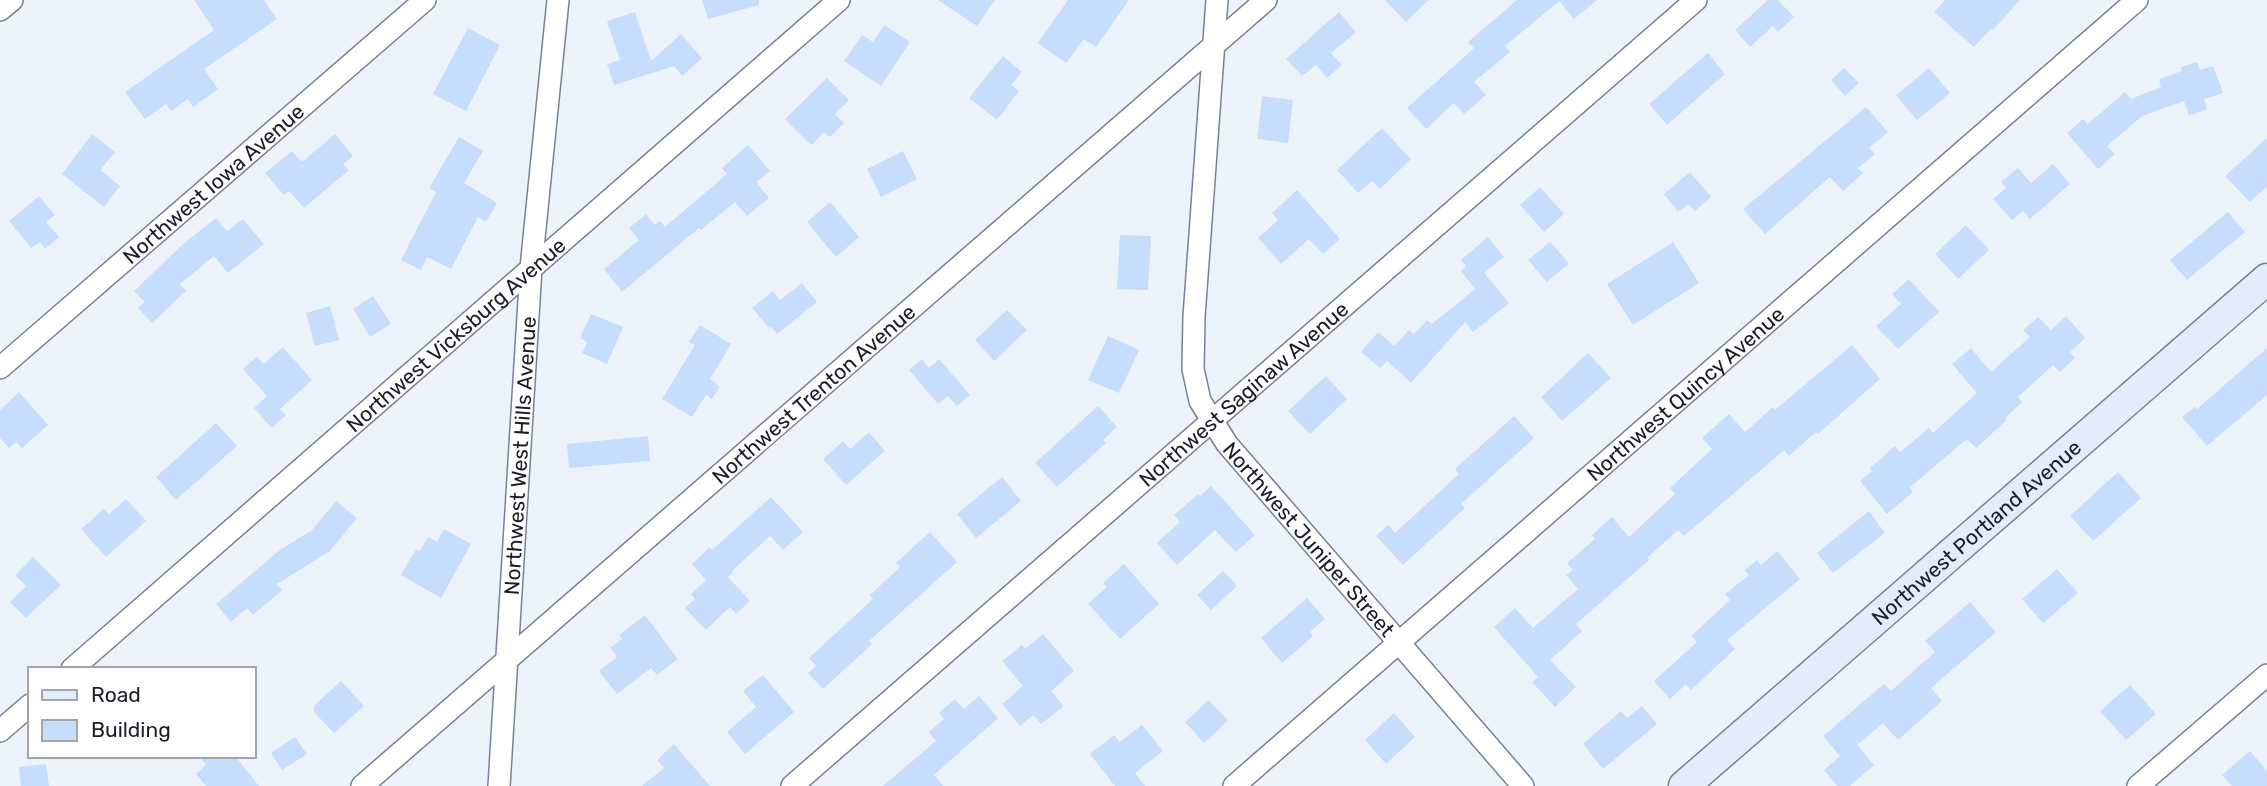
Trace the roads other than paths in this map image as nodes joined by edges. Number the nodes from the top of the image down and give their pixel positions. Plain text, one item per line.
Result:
1 (12, 0) edge
2 (425, 0) edge
3 (558, 0) edge
4 (839, 0) edge
5 (1217, 0) edge
6 (1266, 0) edge
7 (1696, 0) edge
8 (2137, 0) edge
9 (0, 10) edge
10 (1215, 44) junction
11 (531, 268) junction
12 (2267, 279) edge
13 (0, 368) edge
14 (1212, 422) junction
15 (1398, 643) junction
16 (508, 659) junction
17 (74, 667) edge
18 (2267, 675) edge
19 (28, 707) edge
20 (0, 731) edge
21 (362, 786) edge
22 (499, 786) edge
23 (792, 786) edge
24 (1234, 786) edge
25 (1523, 786) edge
26 (1684, 786) edge
27 (2138, 786) edge

1 - 9 street
2 - 13 street, Northwest Iowa Avenue
3 - 11 street, Northwest West Hills Avenue
4 - 11 street, Northwest Vicksburg Avenue
5 - 10 street, Northwest Juniper Street
6 - 10 street, Northwest Trenton Avenue
7 - 14 street, Northwest Saginaw Avenue
8 - 15 street, Northwest Quincy Avenue
10 - 14 street, Northwest Juniper Street
10 - 16 street, Northwest Trenton Avenue
11 - 16 street, Northwest West Hills Avenue
11 - 17 street, Northwest Vicksburg Avenue
12 - 26 street, Northwest Portland Avenue
14 - 15 street, Northwest Juniper Street
14 - 23 street, Northwest Saginaw Avenue
15 - 24 street, Northwest Quincy Avenue
15 - 25 street, Northwest Juniper Street
16 - 21 street, Northwest Trenton Avenue
16 - 22 street, Northwest West Hills Avenue
18 - 27 street
19 - 20 street

